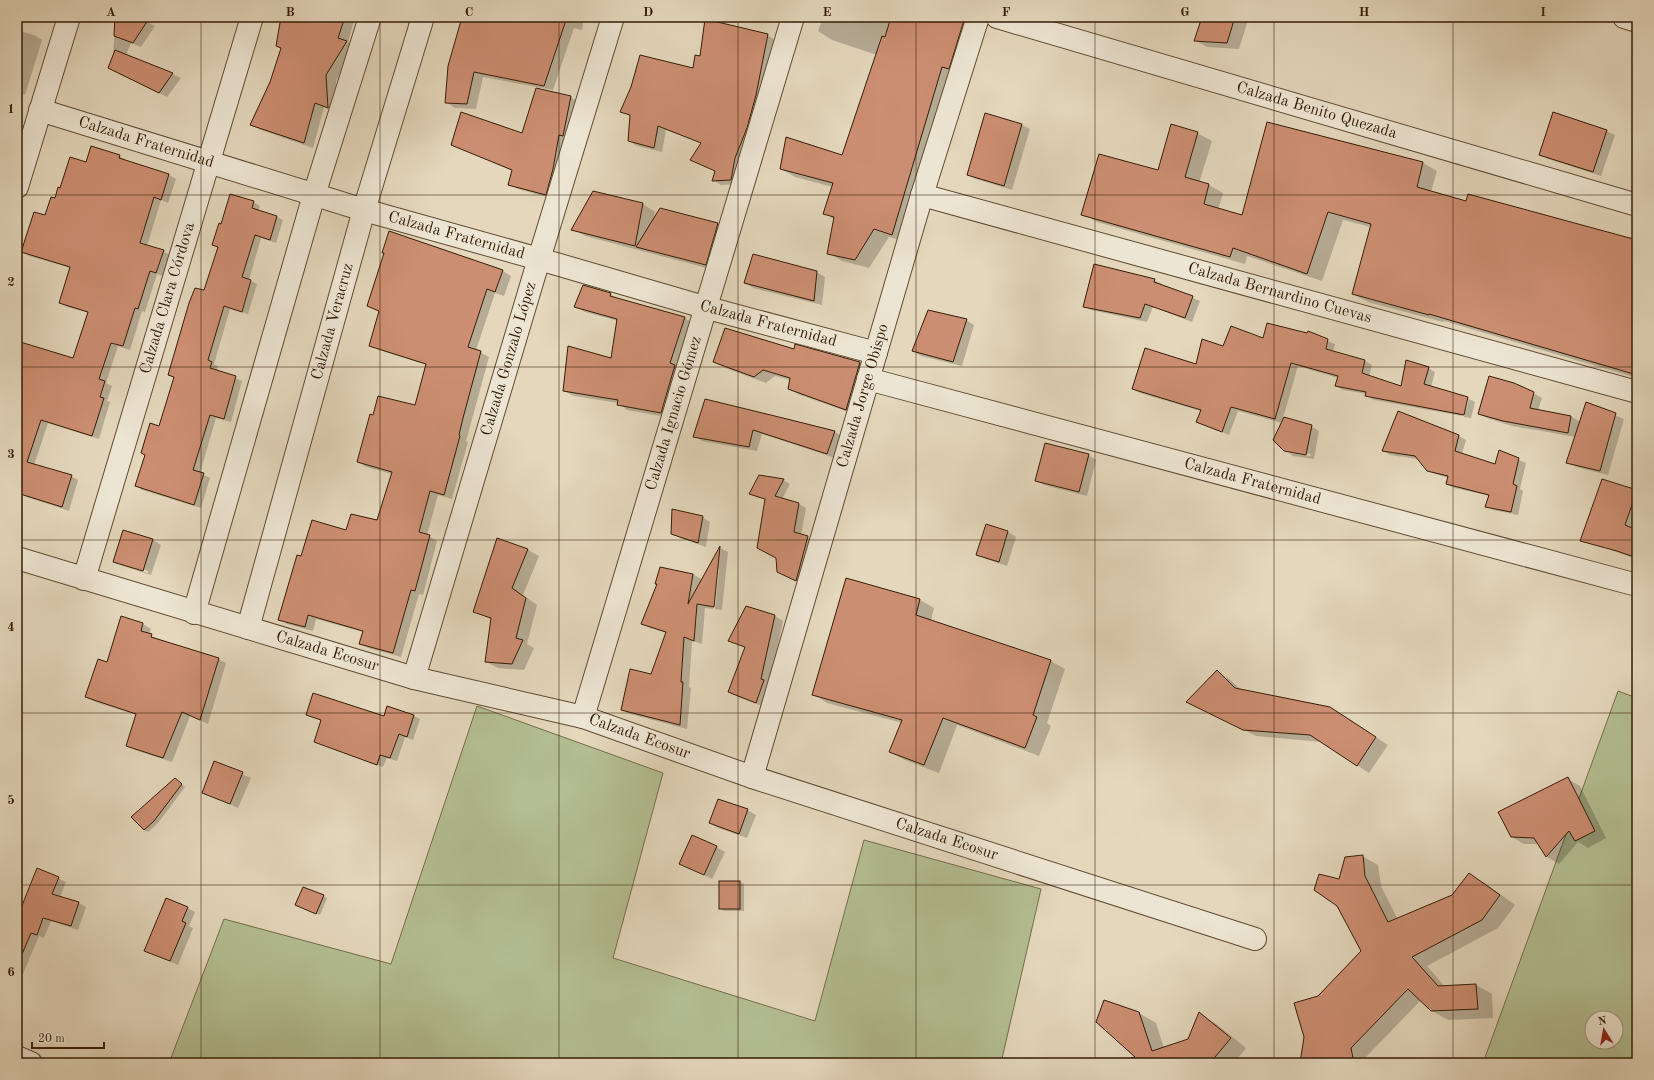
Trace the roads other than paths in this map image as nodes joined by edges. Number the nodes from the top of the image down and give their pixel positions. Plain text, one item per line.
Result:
1 (69, 17) edge
2 (252, 17) edge
3 (370, 17) edge
4 (423, 17) edge
5 (613, 17) edge
6 (793, 17) edge
7 (978, 17) edge
8 (997, 17) edge
9 (1624, 17) edge
10 (1637, 20) edge
11 (40, 110) junction
12 (208, 162) junction
13 (17, 187) edge
14 (314, 195) junction
15 (922, 195) junction
16 (1637, 205) edge
17 (364, 210) junction
18 (539, 259) junction
19 (704, 307) junction
20 (876, 353) junction
21 (868, 379) junction
22 (1637, 392) edge
23 (17, 558) edge
24 (84, 579) junction
25 (1637, 585) edge
26 (194, 613) junction
27 (248, 628) junction
28 (414, 678) junction
29 (582, 717) junction
30 (752, 777) junction
31 (1254, 939) dead end
32 (17, 1057) edge
33 (31, 1063) edge

1 - 11 street
2 - 12 street, Calzada Clara Córdova
3 - 14 street
4 - 17 street, Calzada Veracruz
5 - 18 street, Calzada Gonzalo López
6 - 19 street, Calzada Ignacio Gómez
7 - 15 street, Calzada Jorge Obispo
8 - 16 street, Calzada Benito Quezada
9 - 10 street
11 - 12 street, Calzada Fraternidad
11 - 13 street
12 - 14 street, Calzada Fraternidad
12 - 24 street, Calzada Clara Córdova
14 - 17 street, Calzada Fraternidad
14 - 26 street
15 - 20 street, Calzada Jorge Obispo
15 - 22 street, Calzada Bernardino Cuevas
17 - 18 street, Calzada Fraternidad
17 - 27 street, Calzada Veracruz
18 - 19 street, Calzada Fraternidad
18 - 28 street, Calzada Gonzalo López
19 - 20 street, Calzada Fraternidad
19 - 29 street, Calzada Ignacio Gómez
20 - 21 street, Calzada Jorge Obispo
21 - 25 street, Calzada Fraternidad
21 - 30 street, Calzada Jorge Obispo
23 - 24 street, Calzada Ecosur
24 - 26 street, Calzada Ecosur
26 - 27 street, Calzada Ecosur
27 - 28 street, Calzada Ecosur
28 - 29 street, Calzada Ecosur
29 - 30 street, Calzada Ecosur
30 - 31 street, Calzada Ecosur
32 - 33 street

